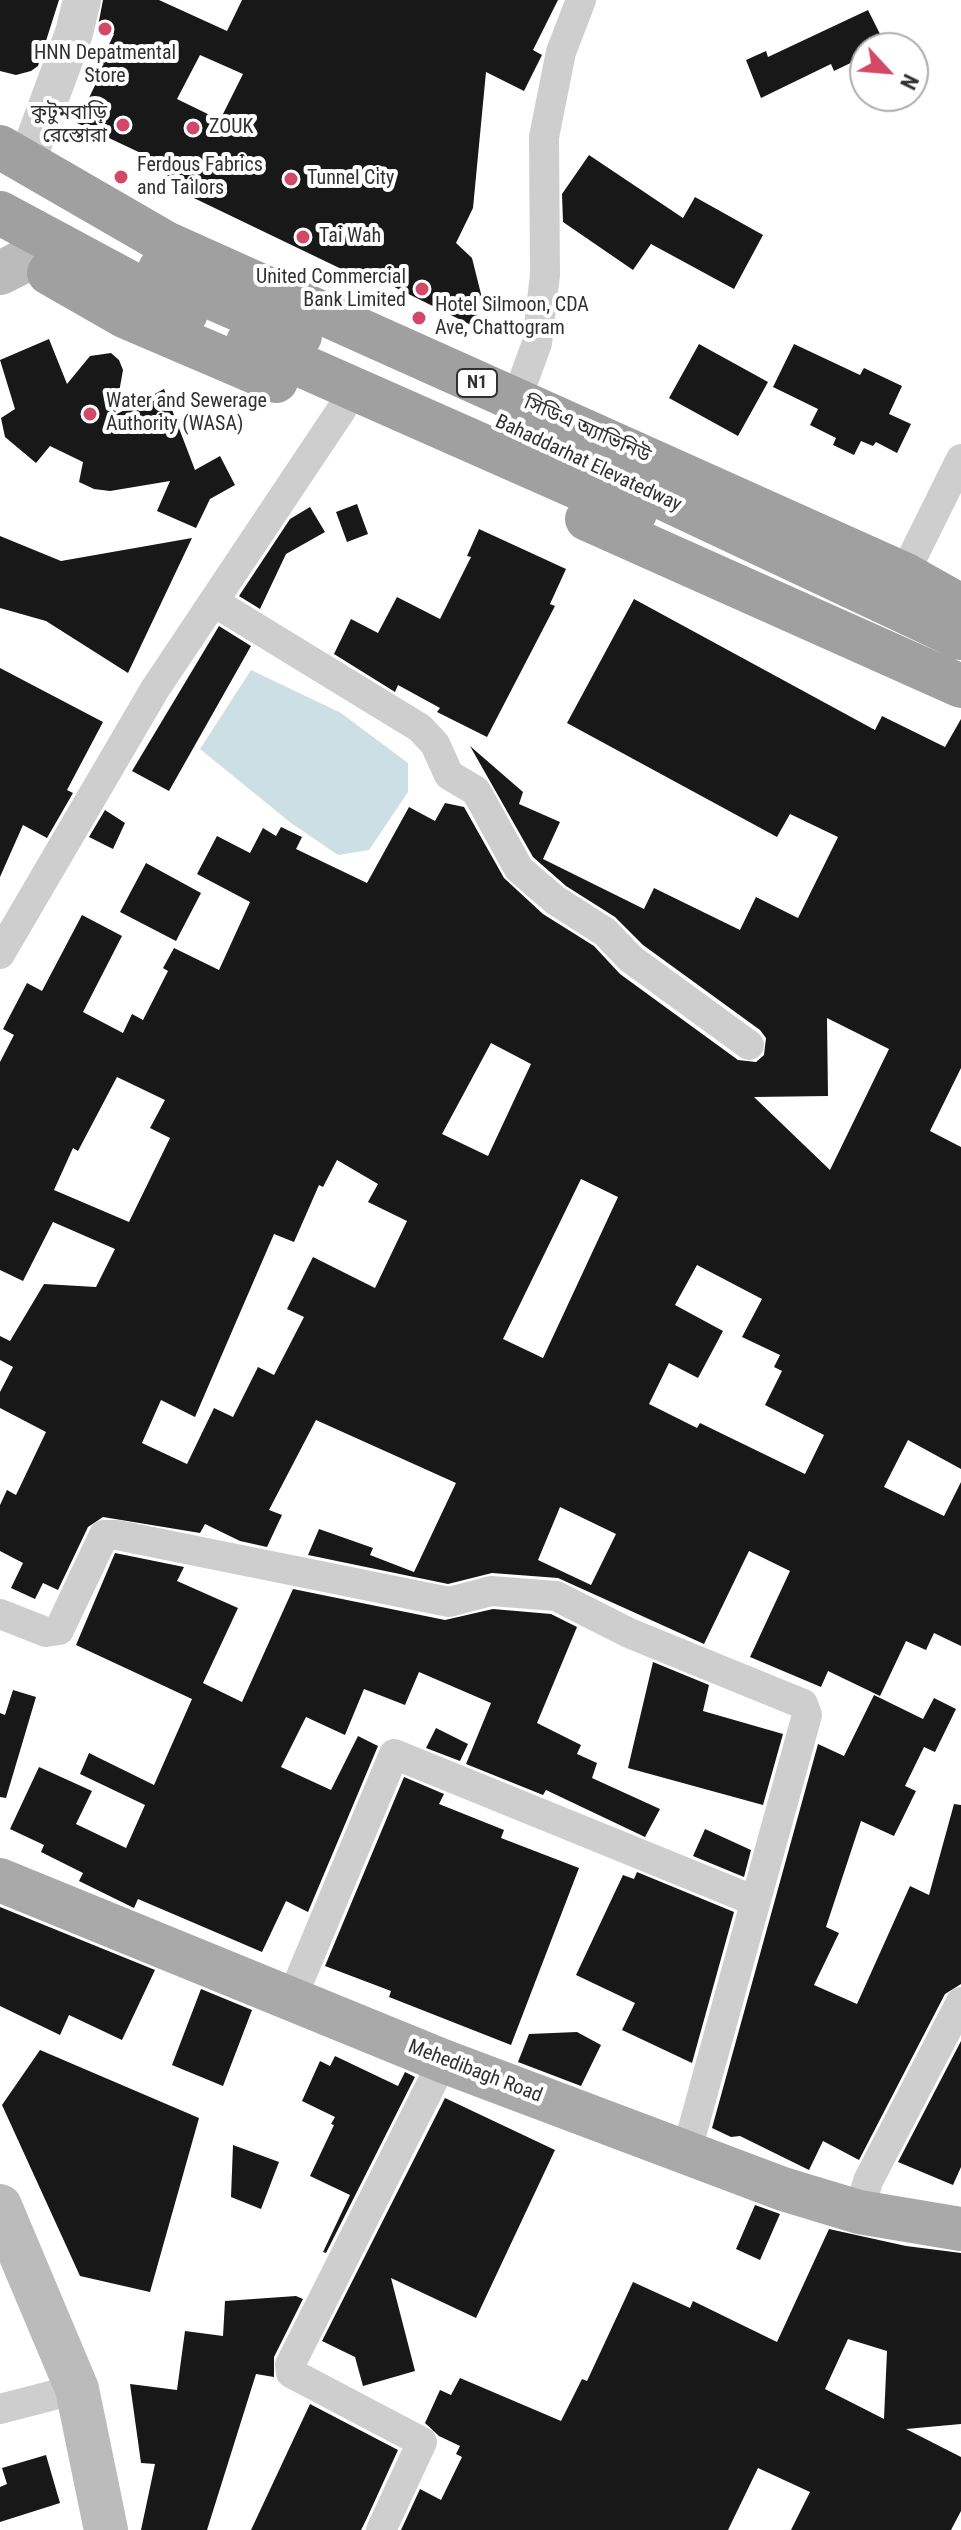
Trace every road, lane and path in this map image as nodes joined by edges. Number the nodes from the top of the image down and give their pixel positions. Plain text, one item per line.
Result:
1 (82, 0) edge
2 (581, 0) edge
3 (9, 164) edge
4 (0, 213) edge
5 (9, 258) edge
6 (310, 369) junction
7 (517, 398) junction
8 (342, 409) junction
9 (408, 439) junction
10 (961, 459) edge
11 (904, 574) junction
12 (214, 602) junction
13 (961, 606) edge
14 (961, 638) edge
15 (961, 662) edge
16 (961, 686) edge
17 (961, 704) edge
18 (0, 954) edge
19 (749, 1045) dead end
20 (0, 1614) edge
21 (0, 1880) edge
22 (755, 1901) junction
23 (291, 2000) junction
24 (961, 2002) edge
25 (443, 2061) junction
26 (687, 2150) junction
27 (0, 2206) edge
28 (859, 2212) junction
29 (961, 2229) edge
30 (77, 2389) junction
31 (0, 2409) edge
32 (106, 2530) edge
33 (381, 2530) edge

1 - 3 street
2 - 7 street
3 - 7 highway, সিডিএ অ্যাভিনিউ / N1
3 - 14 highway, Bahaddarhat Elevatedway
4 - 6 highway, Bahaddarhat Elevatedway
5 - 8 highway
6 - 9 highway
6 - 15 highway, Bahaddarhat Elevatedway
7 - 11 highway, সিডিএ অ্যাভিনিউ / N1
8 - 9 highway
8 - 12 street
9 - 16 highway
9 - 17 highway
10 - 11 street
11 - 13 highway, সিডিএ অ্যাভিনিউ / N1
12 - 18 street
12 - 19 street
20 - 22 street
21 - 23 main road, Mehedibagh Road
22 - 23 street
22 - 26 street
23 - 25 main road, Mehedibagh Road
24 - 28 street
25 - 26 main road, Mehedibagh Road
25 - 33 street
26 - 28 main road, Mehedibagh Road
27 - 30 main road
28 - 29 main road, Mehedibagh Road
30 - 31 street
30 - 32 main road

